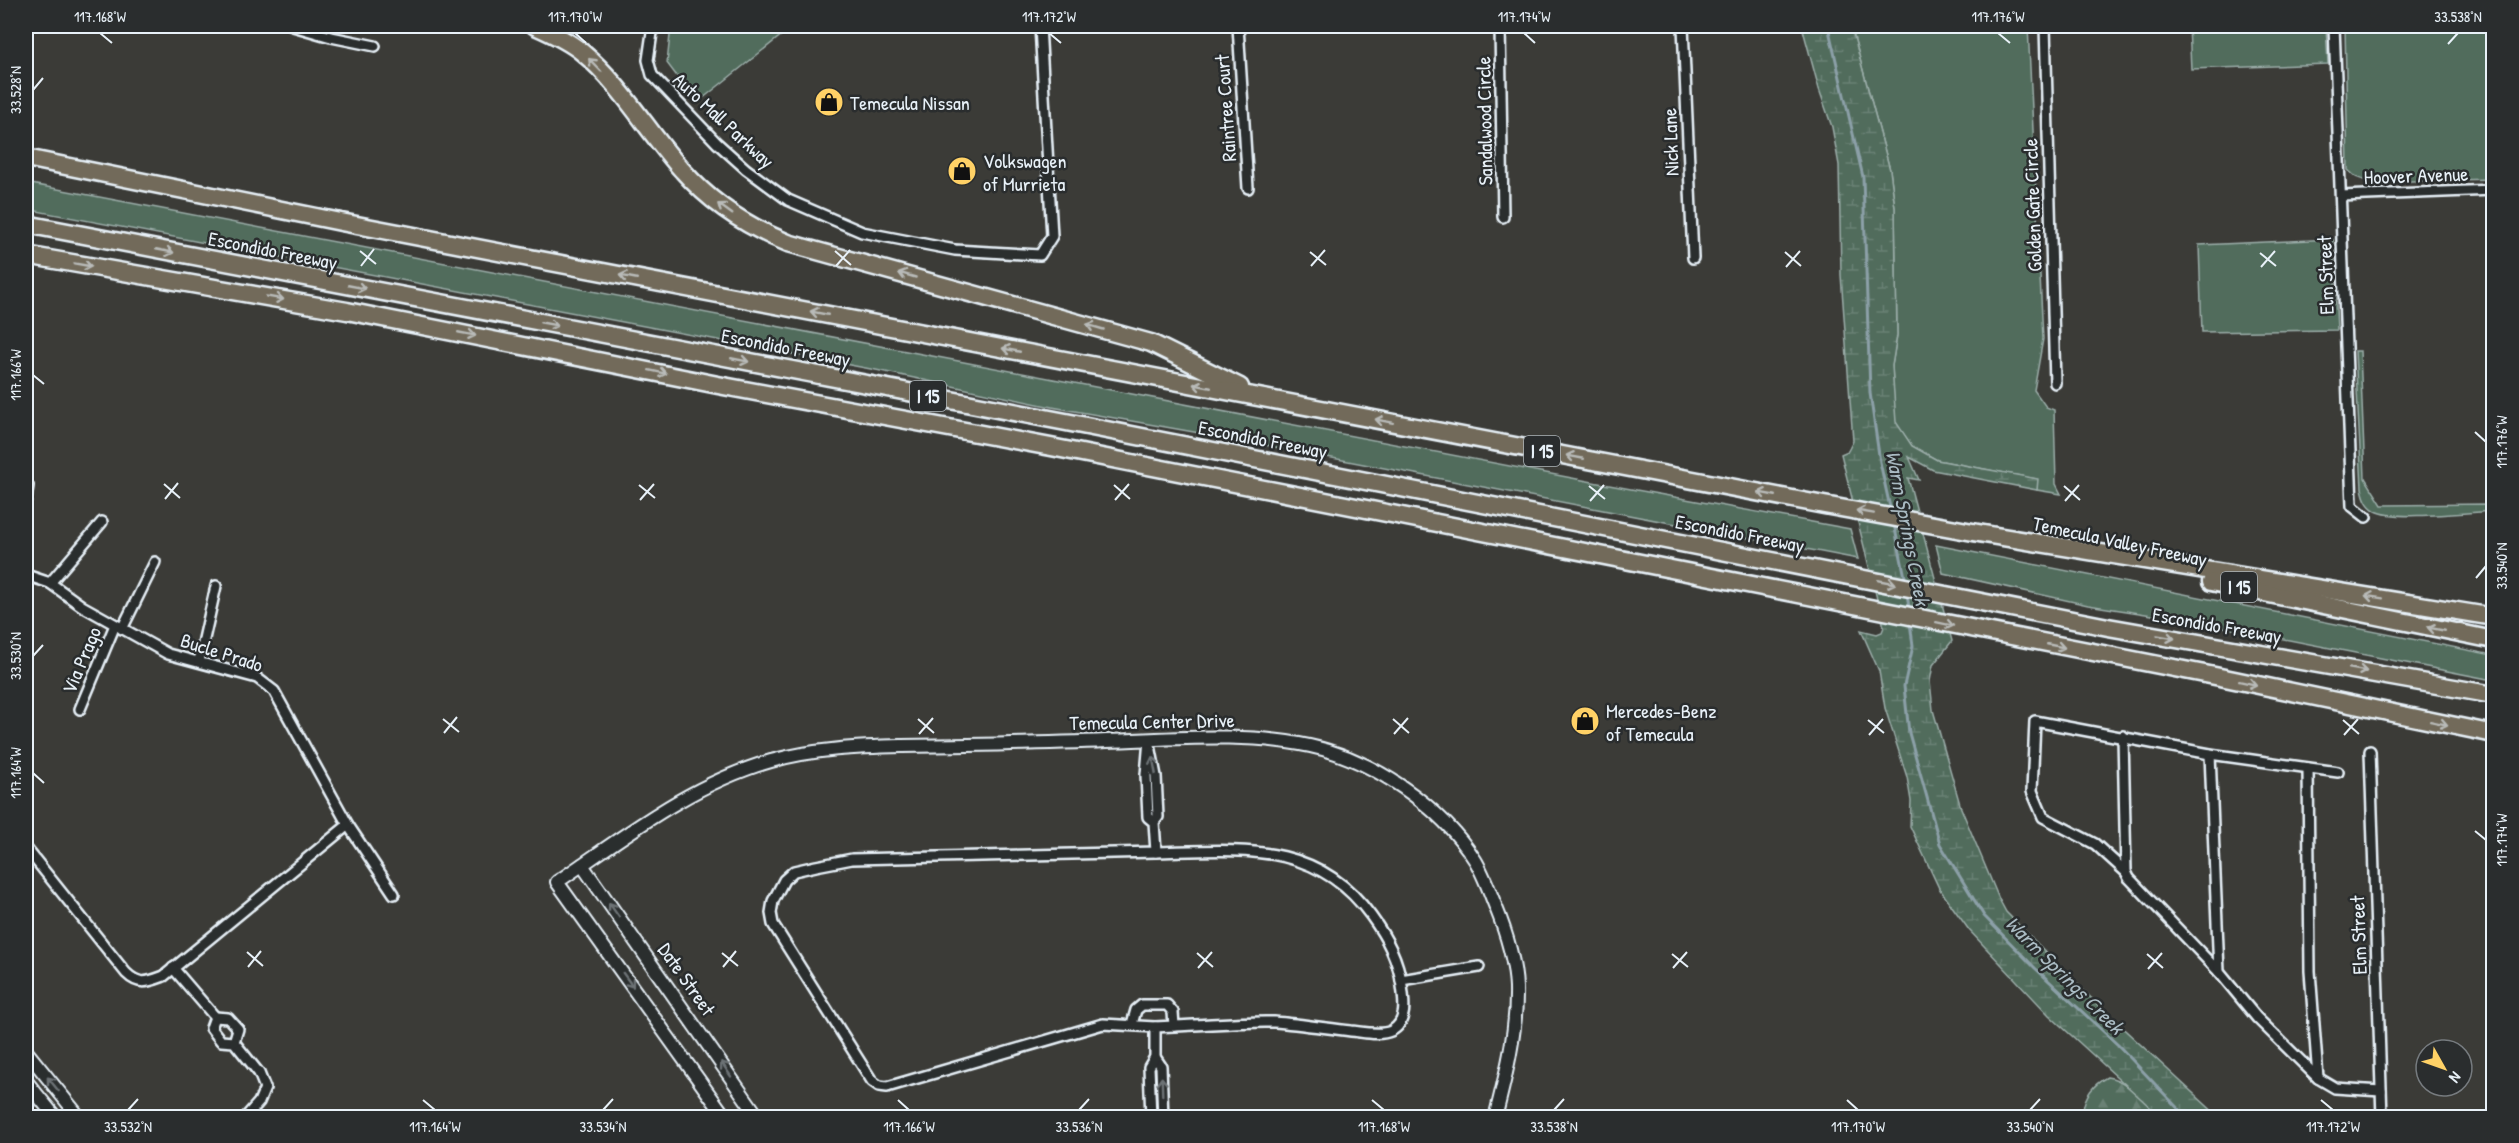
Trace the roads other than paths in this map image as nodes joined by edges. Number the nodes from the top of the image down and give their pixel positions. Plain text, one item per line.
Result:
1 (293, 26) edge
2 (535, 26) edge
3 (653, 26) edge
4 (1040, 26) edge
5 (1238, 26) edge
6 (1500, 26) edge
7 (1683, 26) edge
8 (2045, 26) edge
9 (2334, 26) edge
10 (375, 46) dead end
11 (26, 158) edge
12 (1248, 188) dead end
13 (2493, 190) edge
14 (2341, 196) junction
15 (1503, 217) dead end
16 (26, 224) edge
17 (26, 255) edge
18 (1693, 258) dead end
19 (2055, 383) dead end
20 (1260, 397) junction
21 (27, 486) edge
22 (26, 499) edge
23 (2366, 517) dead end
24 (102, 522) dead end
25 (1984, 534) junction
26 (155, 562) dead end
27 (26, 575) edge
28 (50, 583) junction
29 (216, 586) dead end
30 (2493, 617) edge
31 (118, 627) junction
32 (2493, 640) edge
33 (199, 661) junction
34 (2493, 695) edge
35 (80, 709) dead end
36 (2493, 734) edge
37 (2123, 736) junction
38 (1149, 740) junction
39 (2370, 751) dead end
40 (2211, 754) junction
41 (2308, 768) junction
42 (2338, 772) dead end
43 (348, 825) junction
44 (26, 848) edge
45 (1156, 852) junction
46 (582, 865) junction
47 (2126, 872) junction
48 (394, 894) dead end
49 (1479, 967) dead end
50 (173, 968) junction
51 (2219, 972) junction
52 (1401, 980) junction
53 (215, 1017) junction
54 (1132, 1024) junction
55 (1174, 1026) junction
56 (1155, 1027) junction
57 (234, 1042) junction
58 (26, 1051) edge
59 (1155, 1057) junction
60 (2318, 1078) junction
61 (26, 1081) edge
62 (2381, 1091) junction
63 (56, 1118) edge
64 (80, 1118) edge
65 (245, 1118) edge
66 (726, 1118) edge
67 (759, 1118) edge
68 (1151, 1118) edge
69 (1163, 1118) edge
70 (1495, 1118) edge
71 (2382, 1118) edge

1 - 10 street
20 -> 2 highway
3 - 4 street, Auto Mall Parkway
5 - 12 street, Raintree Court
6 - 15 street, Sandalwood Circle
7 - 18 street, Nick Lane
8 - 19 street, Golden Gate Circle
9 - 14 street, Elm Street
20 -> 11 highway, Escondido Freeway / I 15
13 - 14 street, Hoover Avenue
14 - 23 street, Elm Street
16 -> 34 highway, Escondido Freeway / I 15
17 -> 36 highway
25 -> 20 highway, Escondido Freeway / I 15
21 - 22 street
24 - 28 street
30 -> 25 highway, Escondido Freeway
32 -> 25 highway, Temecula Valley Freeway / I 15
26 - 31 street, Via Prago
27 - 28 street, Bucle Prado
28 - 31 street, Bucle Prado
29 - 33 street
31 - 33 street, Bucle Prado
31 - 35 street, Via Prago
33 - 43 street, Bucle Prado
37 - 40 street
37 - 47 street
37 - 47 street
38 - 45 street
38 - 46 street, Temecula Center Drive
38 - 70 street, Temecula Center Drive
39 - 62 street, Elm Street
40 - 41 street
40 - 51 street
41 - 42 street
41 - 60 street
43 - 48 street, Bucle Prado
43 - 50 street
44 - 50 street
45 - 52 street
45 - 54 street
46 -> 66 street, Temecula Center Drive
67 -> 46 street, Date Street
47 - 51 street
49 - 52 street
50 - 53 street
51 - 60 street
52 - 55 street
53 - 57 street
53 - 57 street
54 - 55 street
54 - 56 street
55 - 56 street
56 - 59 street
57 - 65 street
64 -> 58 street
59 - 68 street
69 -> 59 street
60 - 62 street
61 - 63 street
62 - 71 street, Elm Street

